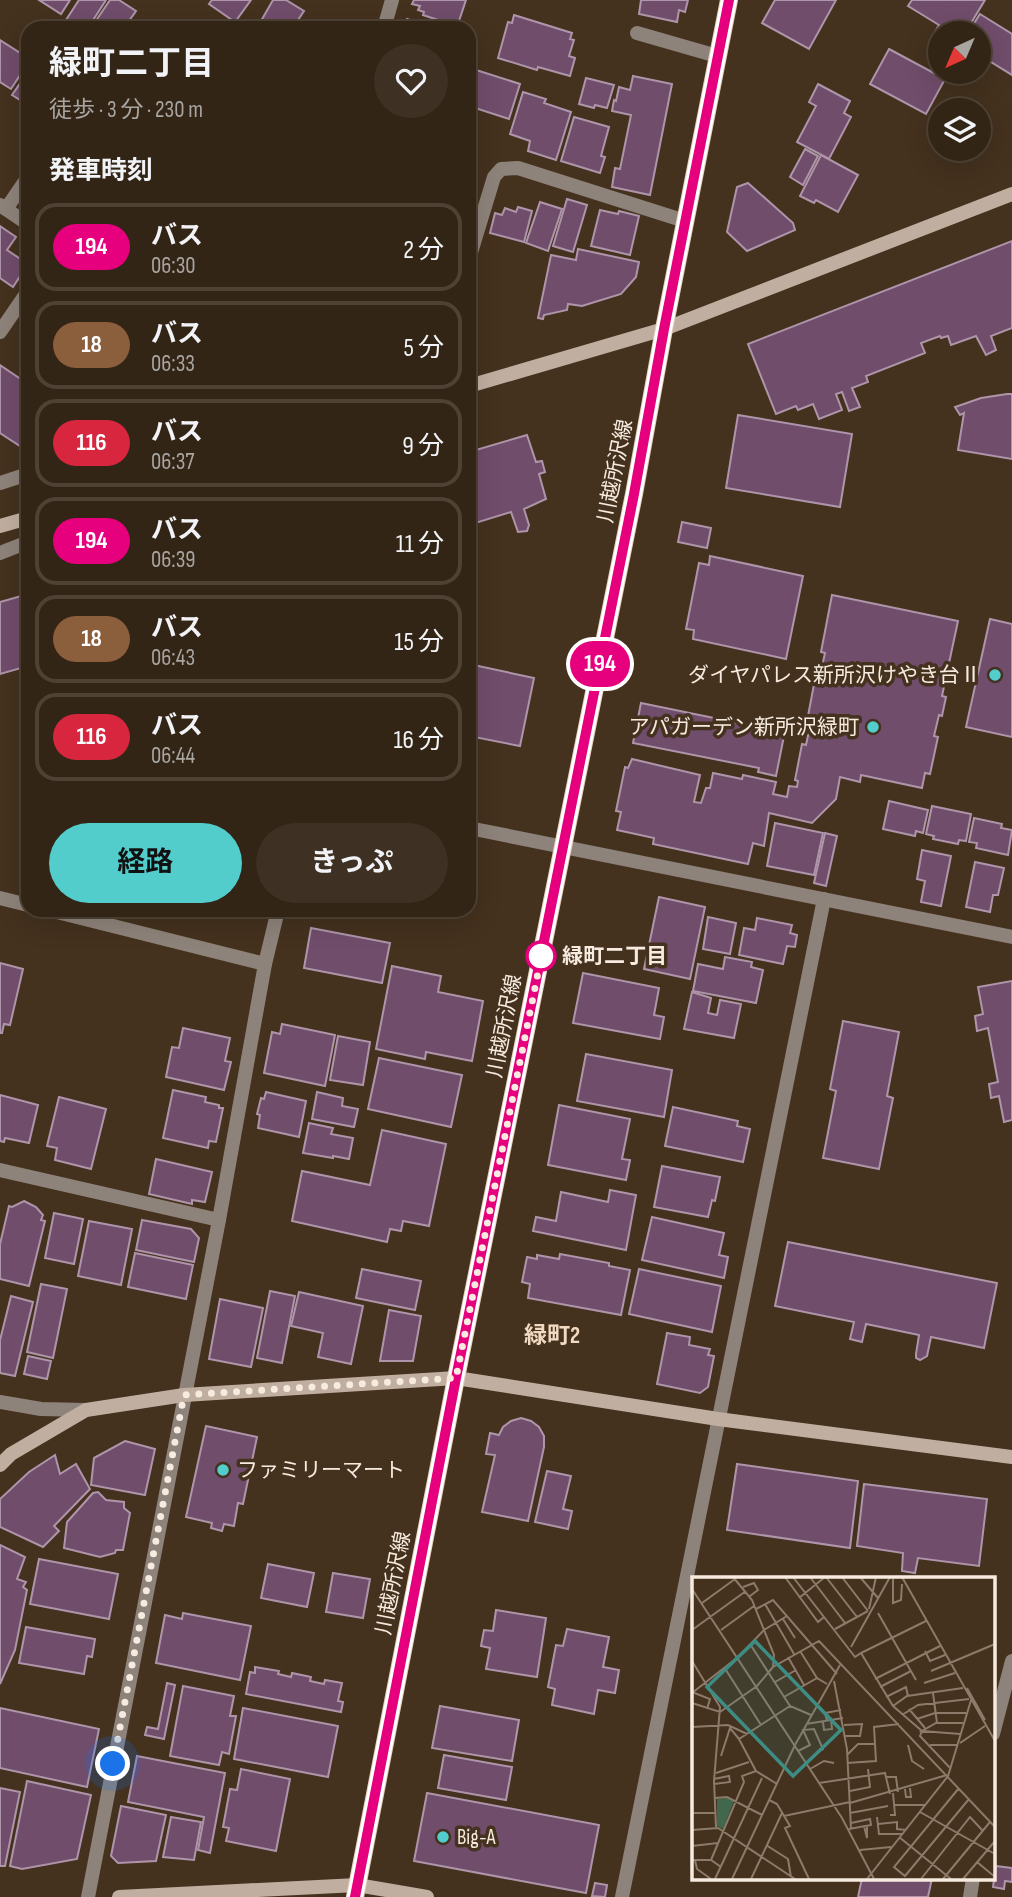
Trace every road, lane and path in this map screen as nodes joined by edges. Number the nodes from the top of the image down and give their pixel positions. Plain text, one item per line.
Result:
1 (393, 0) edge
2 (729, 0) edge
3 (386, 21) edge
4 (637, 33) dead end
5 (717, 56) junction
6 (21, 185) edge
7 (1012, 194) edge
8 (3, 207) edge
9 (21, 219) edge
10 (685, 222) junction
11 (476, 236) edge
12 (21, 301) edge
13 (664, 329) junction
14 (0, 332) edge
15 (476, 384) edge
16 (21, 476) edge
17 (0, 482) edge
18 (21, 520) edge
19 (0, 526) edge
20 (21, 545) edge
21 (0, 553) edge
22 (476, 829) edge
23 (563, 848) junction
24 (0, 898) edge
25 (824, 899) junction
26 (21, 903) edge
27 (77, 917) edge
28 (276, 917) edge
29 (1012, 937) edge
30 (265, 964) junction
31 (0, 1170) edge
32 (219, 1220) junction
33 (456, 1378) junction
34 (184, 1395) junction
35 (0, 1402) edge
36 (86, 1410) junction
37 (718, 1419) junction
38 (1012, 1457) edge
39 (0, 1465) edge
40 (1012, 1661) edge
41 (995, 1726) edge
42 (356, 1891) edge
43 (88, 1897) edge
44 (119, 1897) edge
45 (427, 1897) edge
46 (622, 1897) edge

1 - 3 street
2 - 5 main road, 川越所沢線
4 - 5 street
5 - 10 main road, 川越所沢線
6 - 8 street
7 - 13 street
8 - 9 street
10 - 11 street
10 - 13 main road, 川越所沢線
12 - 14 street
13 - 15 street
13 - 23 main road, 川越所沢線
16 - 17 street
18 - 19 street
20 - 21 street
22 - 23 street
23 - 25 street
23 - 33 main road, 川越所沢線
24 - 26 street
25 - 29 street
25 - 37 street
27 - 30 street
28 - 30 street
30 - 32 street
31 - 32 street
32 - 34 street
33 - 34 street
33 - 37 street
33 - 42 main road, 川越所沢線
34 - 36 street
34 - 43 street
35 - 36 street
36 - 39 street
37 - 38 street
37 - 46 street
40 - 41 street
42 - 44 street
42 - 45 street

